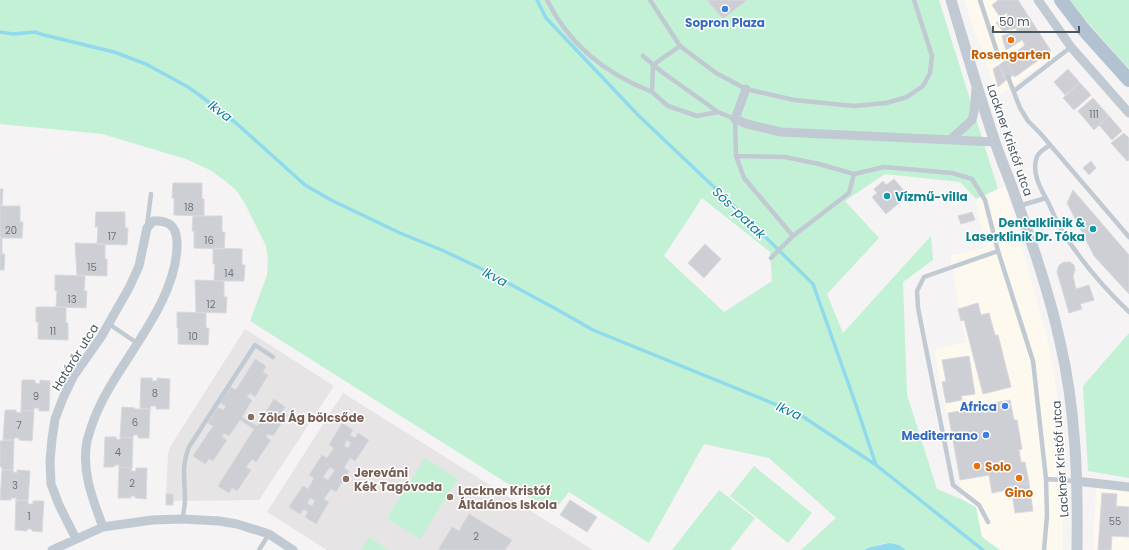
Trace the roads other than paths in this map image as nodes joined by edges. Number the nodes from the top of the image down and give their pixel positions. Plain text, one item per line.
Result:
1 (547, 0) edge
2 (650, 0) edge
3 (914, 0) edge
4 (951, 0) edge
5 (980, 0) edge
6 (1038, 0) edge
7 (1061, 0) edge
8 (680, 46) junction
9 (1071, 47) junction
10 (643, 56) dead end
11 (999, 58) dead end
12 (653, 65) junction
13 (1008, 77) dead end
14 (1129, 80) edge
15 (976, 82) junction
16 (746, 89) junction
17 (1014, 90) junction
18 (652, 92) junction
19 (718, 112) junction
20 (1129, 112) edge
21 (735, 119) junction
22 (951, 139) junction
23 (995, 142) junction
24 (1050, 145) junction
25 (736, 156) junction
26 (854, 174) junction
27 (151, 194) dead end
28 (1046, 198) junction
29 (1019, 206) junction
30 (147, 228) junction
31 (793, 236) junction
32 (1129, 237) edge
33 (998, 252) junction
34 (773, 257) dead end
35 (1129, 312) edge
36 (109, 324) junction
37 (138, 343) junction
38 (273, 357) dead end
39 (1046, 479) junction
40 (1076, 481) junction
41 (1129, 487) edge
42 (182, 519) junction
43 (988, 522) dead end
44 (103, 527) junction
45 (269, 534) junction
46 (76, 539) junction
47 (52, 550) edge
48 (259, 550) edge
49 (293, 550) edge
50 (1044, 550) edge
51 (1077, 550) edge

1 - 18 lane
2 - 8 lane
3 - 16 lane
4 - 15 street, Lackner Kristóf utca
5 - 11 lane
6 - 9 street
7 - 14 main road
8 - 12 lane
8 - 16 lane
9 - 17 lane
9 - 20 street
10 - 12 lane
12 - 18 lane
12 - 19 lane
13 - 17 lane
15 - 22 street
15 - 23 street, Lackner Kristóf utca
16 - 21 street
17 - 24 lane
18 - 19 lane
19 - 21 lane
21 - 22 street
21 - 25 lane
22 - 23 street
23 - 29 street, Lackner Kristóf utca
24 - 28 lane
24 - 32 lane
25 - 26 lane
25 - 31 lane
26 - 31 lane
26 - 33 lane
27 - 30 lane
28 - 29 lane
28 - 35 lane
29 - 40 street, Lackner Kristóf utca
30 - 36 street, Határőr utca
30 - 37 street
31 - 34 lane
33 - 39 lane
33 - 43 lane
36 - 37 lane, Határőr utca
36 - 46 street, Határőr utca
37 - 44 street
38 - 42 lane
39 - 40 lane
39 - 50 lane
40 - 41 street
40 - 51 street, Lackner Kristóf utca
42 - 44 street
42 - 45 street
44 - 46 street
45 - 48 lane
45 - 49 street
46 - 47 street

